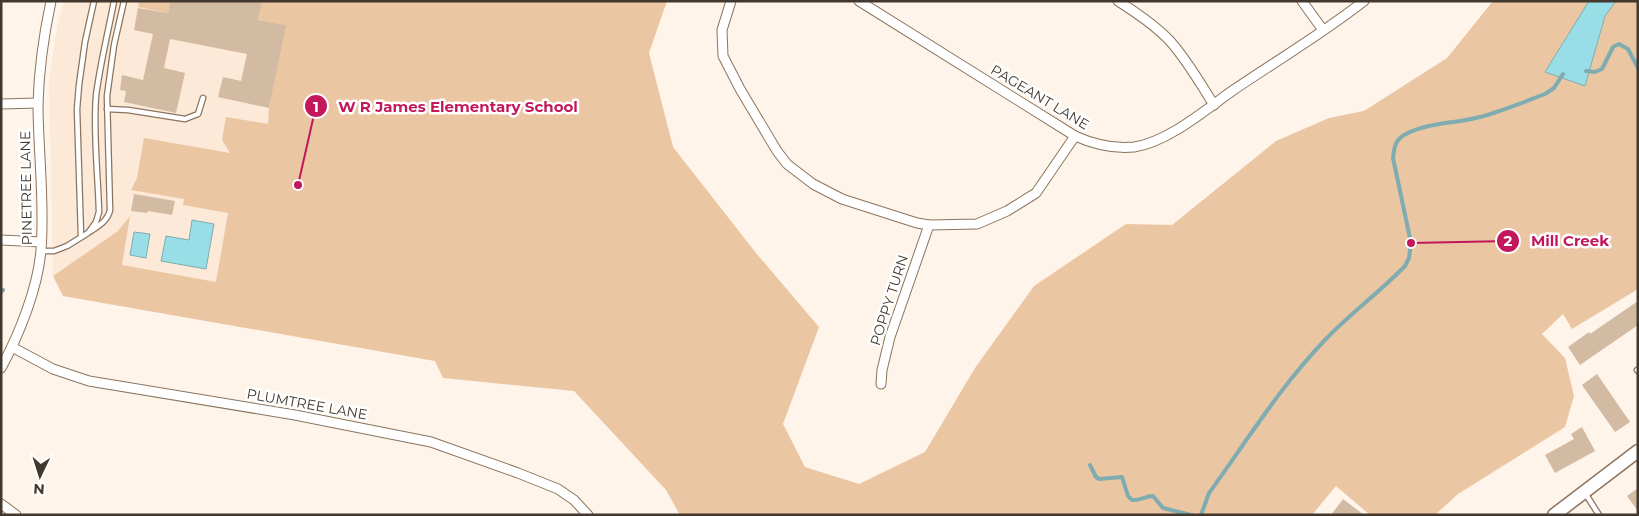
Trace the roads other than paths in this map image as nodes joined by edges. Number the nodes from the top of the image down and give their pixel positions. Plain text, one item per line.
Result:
1 (51, 1) edge
2 (94, 1) edge
3 (114, 1) edge
4 (124, 1) edge
5 (731, 1) edge
6 (859, 1) edge
7 (1118, 1) edge
8 (1302, 1) edge
9 (1364, 1) edge
10 (1323, 30) junction
11 (203, 98) dead end
12 (38, 103) junction
13 (1, 104) edge
14 (1214, 105) junction
15 (107, 109) junction
16 (1075, 136) junction
17 (929, 225) junction
18 (88, 234) junction
19 (81, 236) junction
20 (1, 240) edge
21 (41, 246) junction
22 (12, 347) junction
23 (1, 368) edge
24 (881, 384) dead end
25 (1638, 451) edge
26 (1584, 492) junction
27 (1, 504) edge
28 (16, 515) edge
29 (588, 515) edge
30 (1554, 515) edge
31 (1599, 515) edge

1 - 12 street, PINETREE LANE
2 - 19 lane
3 - 18 lane
4 - 15 lane
5 - 17 street
6 - 16 street, PAGEANT LANE
7 - 14 street
8 - 10 street
9 - 10 street, PAGEANT LANE
10 - 14 street, PAGEANT LANE
11 - 15 lane
12 - 13 street
12 - 21 street, PINETREE LANE
14 - 16 street, PAGEANT LANE
15 - 18 lane
16 - 17 street
17 - 24 street, POPPY TURN
18 - 19 lane
19 - 21 lane
20 - 21 street
21 - 22 street, PINETREE LANE
22 - 23 street, PINETREE LANE
22 - 29 street, PLUMTREE LANE
25 - 26 street
26 - 30 street
26 - 31 lane
27 - 28 street

